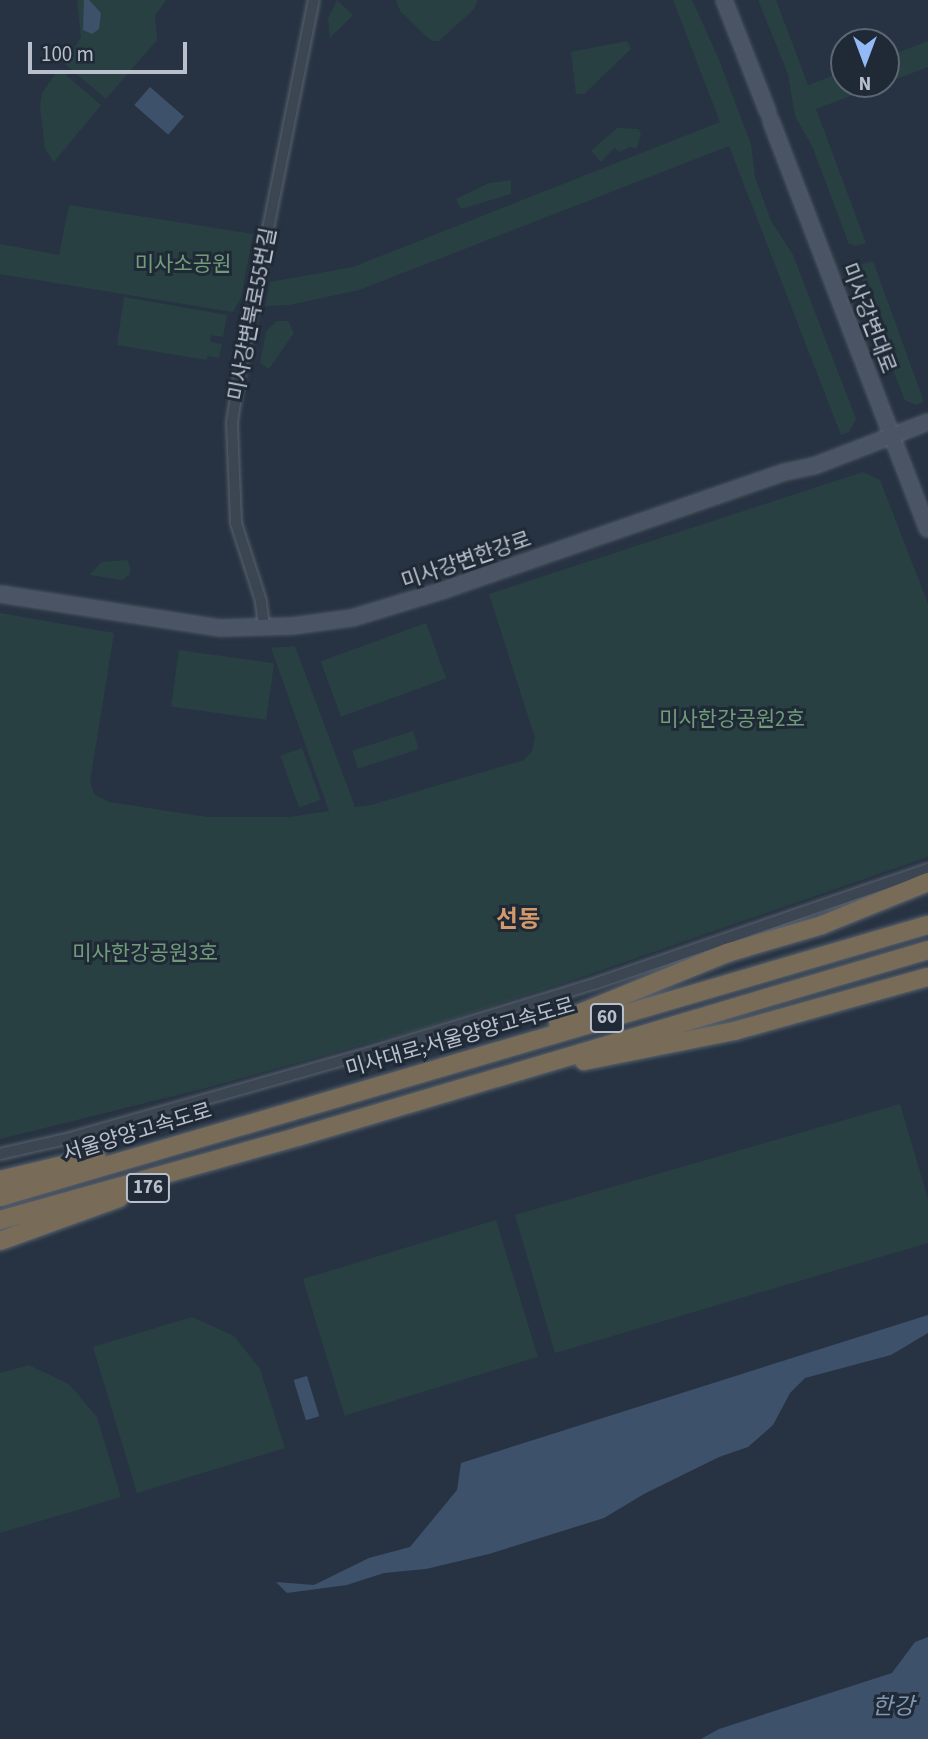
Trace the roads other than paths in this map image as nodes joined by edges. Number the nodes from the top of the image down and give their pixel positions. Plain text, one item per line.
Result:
1 (313, 0) edge
2 (724, 0) edge
3 (928, 422) edge
4 (891, 436) junction
5 (928, 529) edge
6 (0, 594) edge
7 (264, 627) junction
8 (928, 869) edge
9 (928, 883) edge
10 (928, 925) edge
11 (928, 950) edge
12 (928, 977) edge
13 (488, 1052) junction
14 (491, 1079) junction
15 (286, 1111) junction
16 (297, 1137) junction
17 (0, 1154) edge
18 (0, 1180) edge
19 (0, 1197) edge
20 (0, 1220) edge
21 (0, 1241) edge

1 - 7 street, 미사강변북로55번길
2 - 4 street, 미사강변대로
3 - 4 street, 미사강변한강로
4 - 5 street, 미사강변대로
4 - 7 street, 미사강변한강로
6 - 7 street, 미사강변한강로
8 - 17 street
9 - 13 highway
10 - 13 highway, 미사대로;서울양양고속도로 / 60
11 - 14 highway, 60
12 - 14 highway
13 - 15 highway, 미사대로;서울양양고속도로 / 60
14 - 16 highway, 60
15 - 18 highway, 176
15 - 19 highway, 서울양양고속도로 / 60
16 - 20 highway, 60
16 - 21 highway, 176

